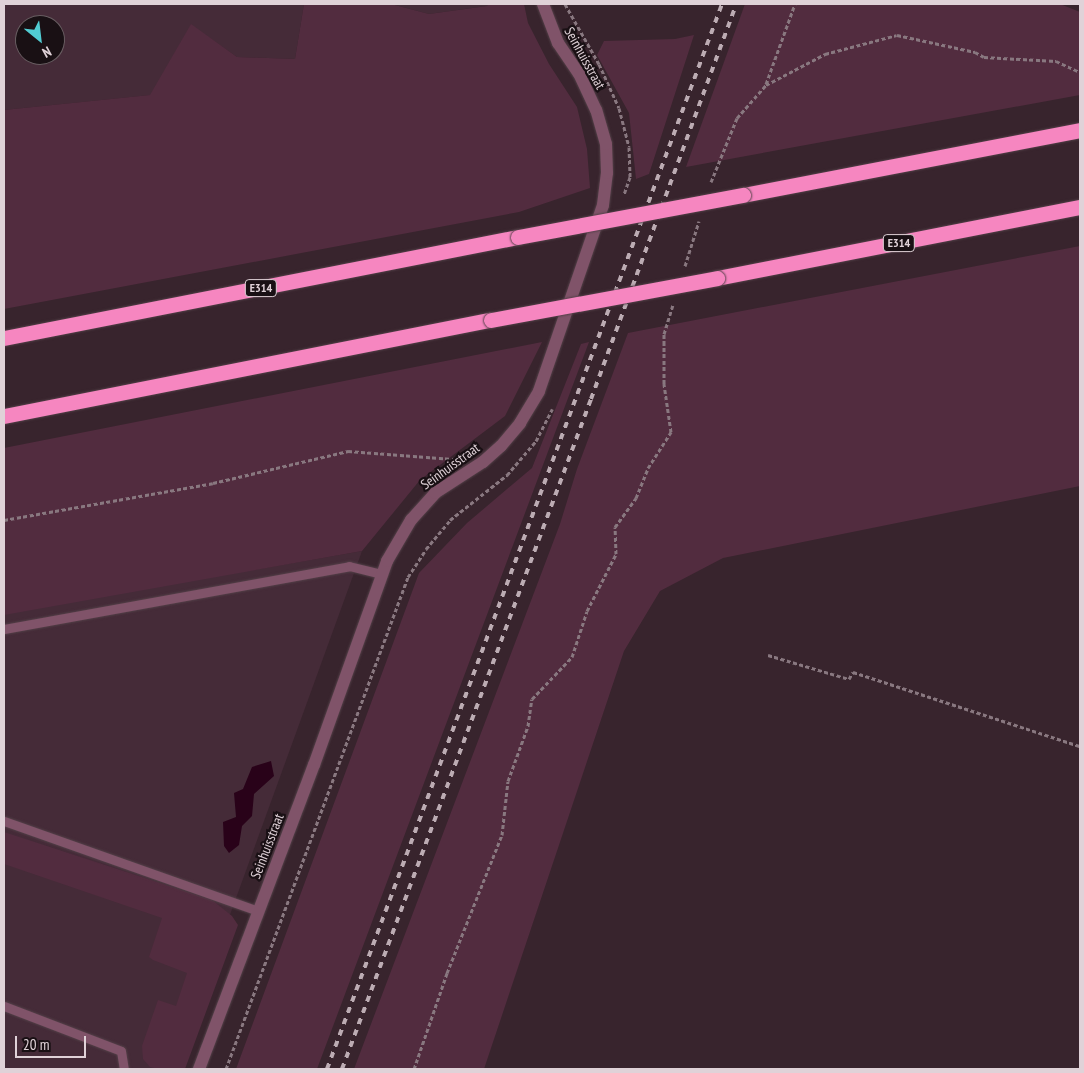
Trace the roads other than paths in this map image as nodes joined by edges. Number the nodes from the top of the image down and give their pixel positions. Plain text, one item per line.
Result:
1 (543, 4) edge
2 (1080, 130) edge
3 (1080, 207) edge
4 (4, 338) edge
5 (4, 416) edge
6 (382, 574) junction
7 (4, 629) edge
8 (4, 822) edge
9 (258, 911) junction
10 (4, 1006) edge
11 (124, 1069) edge
12 (199, 1069) edge

1 - 6 street, Seinhuisstraat
2 - 4 highway, E314, bridge
3 - 5 highway, E314, bridge
6 - 7 lane
6 - 9 street, Seinhuisstraat
8 - 9 lane
9 - 12 street, Seinhuisstraat
10 - 11 lane

